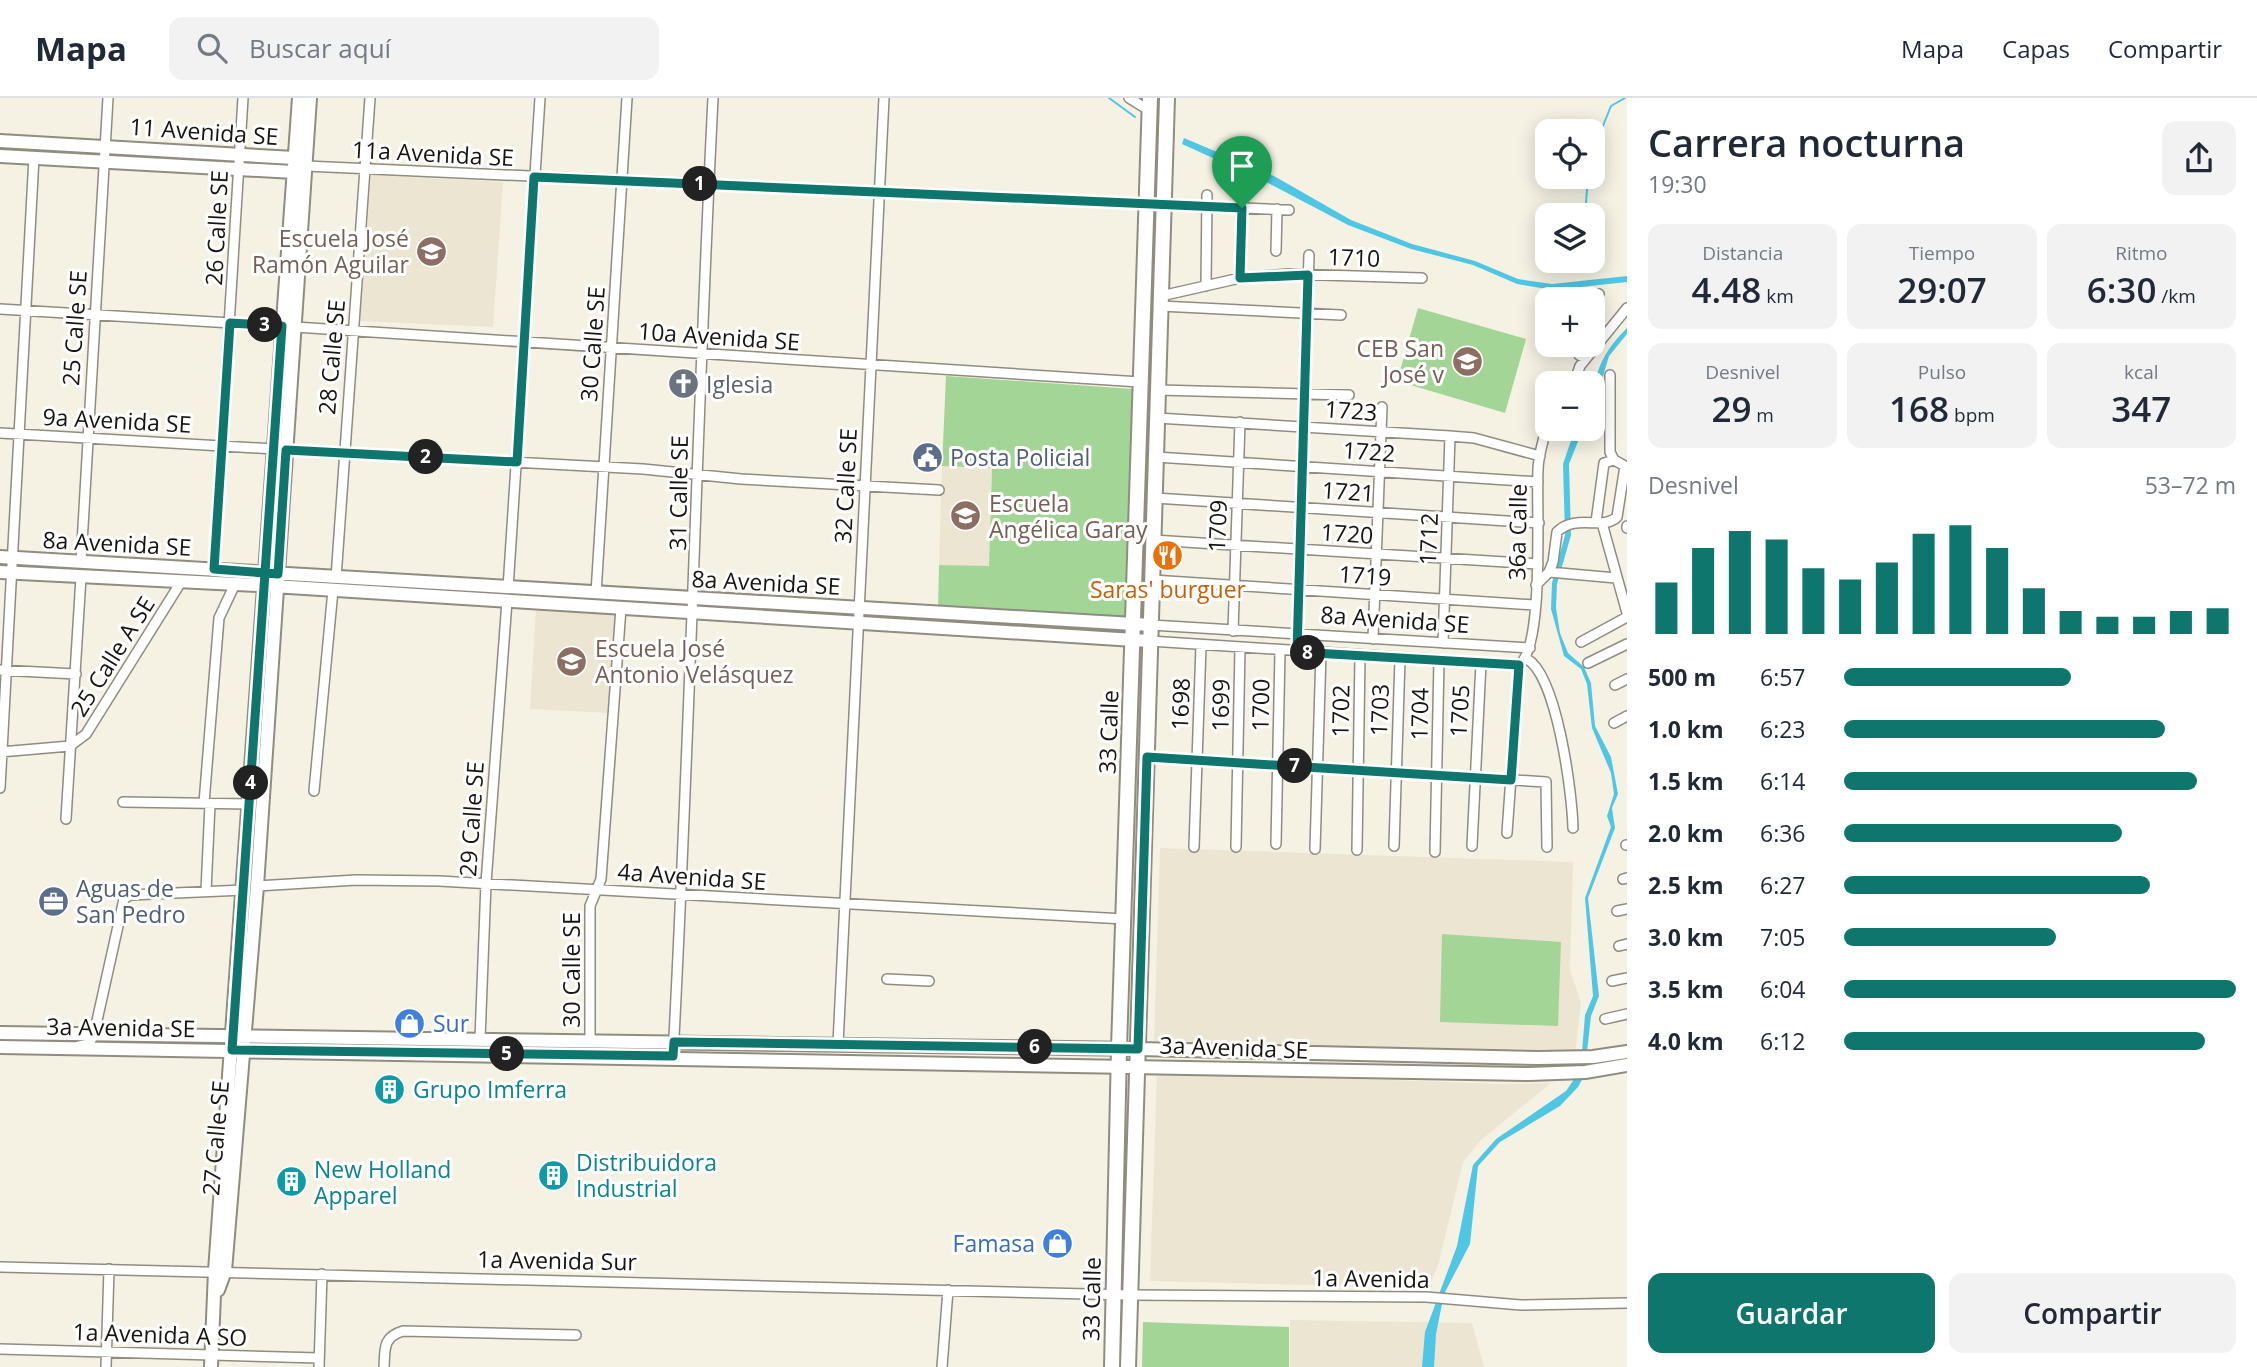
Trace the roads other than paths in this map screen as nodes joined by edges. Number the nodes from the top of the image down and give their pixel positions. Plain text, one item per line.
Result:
1 (108, 98) edge
2 (243, 98) edge
3 (299, 98) edge
4 (310, 98) edge
5 (370, 98) edge
6 (540, 98) edge
7 (627, 98) edge
8 (713, 98) edge
9 (884, 98) edge
10 (1129, 98) edge
11 (1167, 98) edge
12 (1150, 104) edge
13 (0, 141) edge
14 (106, 146) junction
15 (240, 154) junction
16 (0, 156) edge
17 (34, 157) junction
18 (295, 158) junction
19 (105, 162) junction
20 (239, 169) junction
21 (300, 169) junction
22 (365, 169) junction
23 (534, 177) junction
24 (621, 181) junction
25 (709, 185) junction
26 (879, 193) junction
27 (1207, 195) dead end
28 (1146, 205) junction
29 (1164, 205) junction
30 (1207, 207) junction
31 (1242, 208) junction
32 (1277, 209) junction
33 (1289, 210) dead end
34 (1276, 251) dead end
35 (1309, 255) dead end
36 (1308, 275) junction
37 (1240, 278) junction
38 (1422, 278) dead end
39 (1206, 286) junction
40 (1161, 301) junction
41 (1627, 308) edge
42 (0, 309) edge
43 (23, 311) junction
44 (1341, 314) dead end
45 (95, 315) junction
46 (1307, 315) junction
47 (230, 323) junction
48 (289, 327) junction
49 (353, 331) junction
50 (525, 342) junction
51 (611, 348) junction
52 (701, 354) junction
53 (1586, 358) joint
54 (870, 365) junction
55 (1580, 371) edge
56 (1610, 375) dead end
57 (1140, 382) junction
58 (1158, 390) junction
59 (1305, 393) junction
60 (1349, 395) dead end
61 (1382, 407) dead end
62 (1157, 418) junction
63 (1240, 422) junction
64 (1304, 426) junction
65 (1381, 431) junction
66 (0, 433) edge
67 (17, 433) junction
68 (1450, 436) junction
69 (87, 438) junction
70 (1543, 441) edge
71 (222, 446) junction
72 (280, 449) junction
73 (343, 453) junction
74 (1540, 456) junction
75 (1156, 457) junction
76 (1614, 460) junction
77 (517, 462) junction
78 (1238, 462) junction
79 (1303, 466) junction
80 (603, 467) junction
81 (1379, 471) junction
82 (697, 473) junction
83 (1625, 474) edge
84 (1449, 477) junction
85 (1538, 482) junction
86 (864, 486) junction
87 (939, 491) dead end
88 (1155, 498) junction
89 (1237, 503) junction
90 (1302, 508) junction
91 (1378, 513) junction
92 (1448, 517) junction
93 (1599, 522) junction
94 (1539, 523) junction
95 (1153, 540) junction
96 (1236, 545) junction
97 (1300, 549) junction
98 (1376, 554) junction
99 (6, 558) edge
100 (1446, 559) junction
101 (80, 561) junction
102 (1538, 564) junction
103 (214, 569) junction
104 (5, 573) edge
105 (1554, 574) junction
106 (80, 577) junction
107 (1152, 579) junction
108 (1616, 579) junction
109 (271, 580) junction
110 (181, 582) junction
111 (235, 584) junction
112 (335, 584) junction
113 (1234, 585) junction
114 (1536, 585) junction
115 (1299, 590) junction
116 (596, 593) junction
117 (508, 594) junction
118 (1374, 595) junction
119 (695, 599) junction
120 (1445, 599) junction
121 (1534, 605) junction
122 (621, 608) junction
123 (858, 608) junction
124 (694, 613) junction
125 (1627, 615) edge
126 (858, 623) junction
127 (1135, 624) junction
128 (1151, 625) junction
129 (1233, 631) junction
130 (1298, 634) junction
131 (1373, 639) junction
132 (1134, 640) junction
133 (1150, 642) junction
134 (1581, 642) dead end
135 (1443, 643) junction
136 (1627, 644) edge
137 (1201, 646) junction
138 (1240, 648) junction
139 (1530, 648) junction
140 (1280, 651) junction
141 (1297, 652) junction
142 (1321, 653) junction
143 (1360, 656) junction
144 (1400, 659) junction
145 (1439, 661) junction
146 (1523, 662) junction
147 (1481, 663) junction
148 (1588, 663) dead end
149 (2, 670) edge
150 (76, 674) junction
151 (1627, 679) edge
152 (1615, 685) dead end
153 (1627, 716) edge
154 (1614, 723) dead end
155 (70, 746) junction
156 (1, 752) edge
157 (1147, 757) junction
158 (1197, 760) junction
159 (1238, 762) junction
160 (1278, 765) junction
161 (1316, 767) junction
162 (1358, 770) junction
163 (1396, 772) junction
164 (1437, 775) junction
165 (1475, 777) junction
166 (1511, 780) junction
167 (0, 788) edge
168 (314, 791) dead end
169 (123, 802) dead end
170 (207, 804) junction
171 (250, 804) junction
172 (66, 819) dead end
173 (1573, 828) dead end
174 (1507, 833) dead end
175 (1276, 844) dead end
176 (1394, 846) dead end
177 (1472, 846) dead end
178 (1195, 847) dead end
179 (1236, 847) dead end
180 (1547, 848) dead end
181 (1315, 849) dead end
182 (1357, 850) dead end
183 (1435, 852) dead end
184 (486, 883) junction
185 (250, 888) junction
186 (596, 888) junction
187 (206, 891) junction
188 (679, 894) junction
189 (847, 905) junction
190 (1124, 919) junction
191 (1627, 978) edge
192 (887, 979) dead end
193 (929, 981) dead end
194 (1612, 981) dead end
195 (1627, 1014) edge
196 (1605, 1019) dead end
197 (0, 1033) edge
198 (94, 1034) junction
199 (239, 1036) junction
200 (480, 1039) junction
201 (590, 1041) junction
202 (674, 1042) junction
203 (838, 1044) junction
204 (0, 1047) edge
205 (74, 1048) junction
206 (1119, 1048) junction
207 (1138, 1049) junction
208 (238, 1050) junction
209 (1627, 1052) edge
210 (673, 1056) junction
211 (1137, 1065) junction
212 (1627, 1065) edge
213 (1119, 1066) junction
214 (0, 1267) edge
215 (108, 1269) junction
216 (220, 1271) junction
217 (322, 1274) junction
218 (948, 1290) junction
219 (1114, 1294) junction
220 (1130, 1295) junction
221 (1627, 1303) edge
222 (576, 1335) dead end
223 (0, 1349) edge
224 (106, 1352) junction
225 (211, 1362) edge
226 (319, 1362) edge
227 (106, 1367) edge
228 (384, 1367) edge
229 (942, 1367) edge
230 (1112, 1367) edge
231 (1128, 1367) edge

1 - 14 street, 25 Calle SE
2 - 15 street, 26 Calle SE
3 - 18 main road
4 - 21 main road, 27 Calle SE
5 - 22 street, 28 Calle SE
6 - 23 street, 29 Calle SE
7 - 24 street, 30 Calle SE
8 - 25 street, 31 Calle SE
9 - 26 street, 32 Calle SE
10 - 12 street
11 - 29 main road, 33 Calle
12 - 28 main road, 33 Calle
13 - 14 main road, 11 Avenida SE
14 - 15 main road, 11 Avenida SE
14 - 19 street, 25 Calle SE
15 - 18 main road, 11 Avenida SE
15 - 20 street, 26 Calle SE
16 - 17 main road, 11 Avenida SE
17 - 19 main road, 11 Avenida SE
17 - 43 street
18 - 21 main road, 11 Avenida SE
19 - 20 main road, 11 Avenida SE
19 - 45 street, 25 Calle SE
20 - 21 main road, 11 Avenida SE
20 - 47 street, 26 Calle SE
21 - 22 street, 11a Avenida SE
21 - 48 main road, 27 Calle SE
22 - 23 street, 11a Avenida SE
22 - 49 street, 28 Calle SE
23 - 24 street, 11a Avenida SE
23 - 50 street, 29 Calle SE
24 - 25 street, 11a Avenida SE
24 - 51 street, 30 Calle SE
25 - 26 street, 11a Avenida SE
25 - 52 street, 31 Calle SE
26 - 28 street, 11a Avenida SE
26 - 54 street, 32 Calle SE
27 - 30 street
28 - 29 street
28 - 57 main road, 33 Calle
29 - 30 street
29 - 40 main road, 33 Calle
30 - 31 street
30 - 39 street
31 - 32 street
31 - 37 street
32 - 33 street
32 - 34 street
35 - 36 street
36 - 37 street, 1710
36 - 38 street, 1710
36 - 46 street
37 - 39 street, 1710
39 - 40 street, 1710
40 - 46 street
40 - 58 main road, 33 Calle
41 - 53 street
42 - 43 street, 10a Avenida SE
43 - 45 street, 10a Avenida SE
43 - 67 street
44 - 46 street
45 - 47 street, 10a Avenida SE
45 - 69 street, 25 Calle SE
46 - 59 street
47 - 48 street, 10a Avenida SE
47 - 71 street, 26 Calle SE
48 - 49 street, 10a Avenida SE
48 - 72 main road, 27 Calle SE
49 - 50 street, 10a Avenida SE
49 - 73 street, 28 Calle SE
50 - 51 street, 10a Avenida SE
50 - 77 street, 29 Calle SE
51 - 52 street, 10a Avenida SE
51 - 80 street, 30 Calle SE
52 - 54 street, 10a Avenida SE
52 - 82 street, 31 Calle SE
53 - 55 street
54 - 57 street, 10a Avenida SE
54 - 86 street, 32 Calle SE
56 - 76 street
57 - 127 main road, 33 Calle
58 - 59 street
58 - 62 main road, 33 Calle
59 - 60 street
59 - 64 street
61 - 65 street
62 - 63 street, 1723
62 - 75 main road, 33 Calle
63 - 64 street, 1723
63 - 78 street, 1709
64 - 65 street, 1723
64 - 79 street
65 - 68 street, 1723
65 - 81 street
66 - 67 street, 9a Avenida SE
67 - 69 street, 9a Avenida SE
67 - 99 street
68 - 74 street, 1723
68 - 84 street, 1712
69 - 71 street, 9a Avenida SE
69 - 101 street, 25 Calle SE
70 - 74 street, 36a Calle
71 - 72 street, 9a Avenida SE
71 - 103 street, 26 Calle SE
72 - 73 street, 9a Avenida SE
72 - 109 main road, 27 Calle SE
73 - 77 street, 9a Avenida SE
73 - 112 street, 28 Calle SE
74 - 85 street, 36a Calle
75 - 78 street, 1722
75 - 88 main road, 33 Calle
76 - 83 street
76 - 93 street
77 - 80 street, 9a Avenida SE
77 - 117 street, 29 Calle SE
78 - 79 street, 1722
78 - 89 street, 1709
79 - 81 street, 1722
79 - 90 street
80 - 82 street, 9a Avenida SE
80 - 116 street, 30 Calle SE
81 - 84 street, 1722
81 - 91 street
82 - 86 street, 9a Avenida SE
82 - 119 street, 31 Calle SE
83 - 93 street
84 - 85 street, 1722
84 - 92 street, 1712
85 - 94 street, 36a Calle
86 - 87 street
86 - 123 street, 32 Calle SE
88 - 89 street, 1721
88 - 95 main road, 33 Calle
89 - 90 street, 1721
89 - 96 street, 1709
90 - 91 street, 1721
90 - 97 street
91 - 92 street, 1721
91 - 98 street
92 - 94 street, 1721
92 - 100 street, 1712
93 - 105 street
93 - 108 street
94 - 102 street, 36a Calle
95 - 96 street, 1720
95 - 107 main road, 33 Calle
96 - 97 street, 1720
96 - 113 street, 1709
97 - 98 street, 1720
97 - 115 street
98 - 100 street, 1720
98 - 118 street
99 - 101 main road, 8a Avenida SE
99 - 104 street
100 - 102 street, 1720
100 - 120 street, 1712
101 - 103 main road, 8a Avenida SE
102 - 114 street, 36a Calle
103 - 109 main road, 8a Avenida SE
104 - 106 main road, 8a Avenida SE
104 - 149 street
105 - 108 street
105 - 114 street
106 - 110 main road, 8a Avenida SE
106 - 150 street
107 - 113 street, 1719
107 - 128 main road, 33 Calle
108 - 125 street
109 - 111 main road, 8a Avenida SE
109 - 112 main road, 8a Avenida SE
109 - 171 main road, 27 Calle SE
109 - 185 main road, 27 Calle SE
110 - 111 main road, 8a Avenida SE
110 - 155 street, 25 Calle A SE
111 - 170 street
112 - 117 main road, 8a Avenida SE
112 - 168 street, 28 Calle SE
113 - 115 street, 1719
113 - 129 street, 1709
114 - 121 street, 36a Calle
115 - 118 street, 1719
115 - 130 street
116 - 117 main road, 8a Avenida SE
116 - 119 main road, 8a Avenida SE
117 - 122 main road, 8a Avenida SE
117 - 184 street, 29 Calle SE
118 - 120 street, 1719
118 - 131 street
119 - 123 main road, 8a Avenida SE
119 - 124 street, 31 Calle SE
120 - 121 street, 1719
120 - 135 street, 1712
121 - 139 street, 36a Calle
122 - 124 main road, 8a Avenida SE
122 - 186 street, 30 Calle SE
123 - 126 street, 32 Calle SE
123 - 127 main road, 8a Avenida SE
124 - 126 main road, 8a Avenida SE
124 - 188 street, 31 Calle SE
125 - 134 street
126 - 132 main road, 8a Avenida SE
126 - 189 street, 32 Calle SE
127 - 128 main road, 8a Avenida SE
127 - 132 main road, 33 Calle
128 - 129 street, 8a Avenida SE
128 - 133 main road, 33 Calle
129 - 130 street, 8a Avenida SE
130 - 131 street, 8a Avenida SE
130 - 141 street
131 - 135 street, 8a Avenida SE
132 - 133 main road, 8a Avenida SE
132 - 190 main road, 33 Calle
133 - 137 street, 8a Avenida SE
133 - 157 main road, 33 Calle
135 - 139 street, 8a Avenida SE
136 - 148 street
137 - 138 street, 8a Avenida SE
137 - 158 street, 1698
138 - 140 street, 8a Avenida SE
138 - 159 street, 1699
139 - 146 street, 36a Calle
140 - 141 street, 8a Avenida SE
140 - 160 street, 1700
141 - 142 street, 8a Avenida SE
142 - 143 street, 8a Avenida SE
142 - 161 street
143 - 144 street, 8a Avenida SE
143 - 162 street, 1702
144 - 145 street, 8a Avenida SE
144 - 163 street, 1703
145 - 147 street, 8a Avenida SE
145 - 164 street, 1704
146 - 147 street, 8a Avenida SE
146 - 166 street, 36a Calle
146 - 173 street
147 - 165 street, 1705
149 - 150 street
149 - 156 street
150 - 155 street
151 - 152 street
153 - 154 street
155 - 156 street
155 - 172 street
156 - 167 street
157 - 158 street
157 - 207 main road, 33 Calle
158 - 159 street
158 - 178 street, 1698
159 - 160 street
159 - 179 street, 1699
160 - 161 street
160 - 175 street, 1700
161 - 162 street
161 - 181 street
162 - 163 street
162 - 182 street, 1702
163 - 164 street
163 - 176 street, 1703
164 - 165 street
164 - 183 street, 1704
165 - 166 street
165 - 177 street, 1705
166 - 174 street, 36a Calle
166 - 180 street
169 - 170 street
170 - 171 street
170 - 187 street
171 - 185 main road, 27 Calle SE
184 - 185 street, 4a Avenida SE
184 - 186 street, 4a Avenida SE
184 - 200 street, 29 Calle SE
185 - 187 street, 4a Avenida SE
185 - 199 main road, 27 Calle SE
186 - 188 street, 4a Avenida SE
186 - 201 street, 30 Calle SE
187 - 198 street, 4a Avenida SE
188 - 189 street, 4a Avenida SE
188 - 202 street, 31 Calle SE
189 - 190 street, 4a Avenida SE
189 - 203 street, 32 Calle SE
190 - 206 main road, 33 Calle
191 - 194 street
192 - 193 street
195 - 196 street
197 - 198 main road, 3a Avenida SE
198 - 199 main road, 3a Avenida SE
198 - 205 street
199 - 200 main road, 3a Avenida SE
199 - 208 main road, 27 Calle SE
200 - 201 main road, 3a Avenida SE
201 - 202 main road, 3a Avenida SE
202 - 203 main road, 3a Avenida SE
202 - 210 street, 31 Calle SE
203 - 206 main road, 3a Avenida SE
204 - 205 main road, 3a Avenida SE
205 - 208 main road, 3a Avenida SE
206 - 207 main road, 3a Avenida SE
206 - 213 main road, 33 Calle
207 - 209 main road, 3a Avenida SE
207 - 211 main road, 33 Calle
208 - 210 main road, 3a Avenida SE
208 - 216 main road, 27 Calle SE
210 - 213 main road, 3a Avenida SE
211 - 212 main road, 3a Avenida SE
211 - 213 main road, 3a Avenida SE
211 - 220 main road, 33 Calle
213 - 219 main road, 33 Calle
214 - 215 street, 1a Avenida Sur
215 - 216 street, 1a Avenida Sur
215 - 224 street
216 - 217 street, 1a Avenida Sur
216 - 225 main road, 27 Calle SE
217 - 218 street, 1a Avenida Sur
217 - 226 street
218 - 219 street, 1a Avenida Sur
218 - 229 street
219 - 220 street, 1a Avenida
219 - 230 main road, 33 Calle
220 - 221 street, 1a Avenida
220 - 231 main road, 33 Calle
222 - 228 street
223 - 224 street, 1a Avenida A SO
224 - 225 street, 1a Avenida A SO
224 - 227 street
225 - 226 street, 1a Avenida A SO

